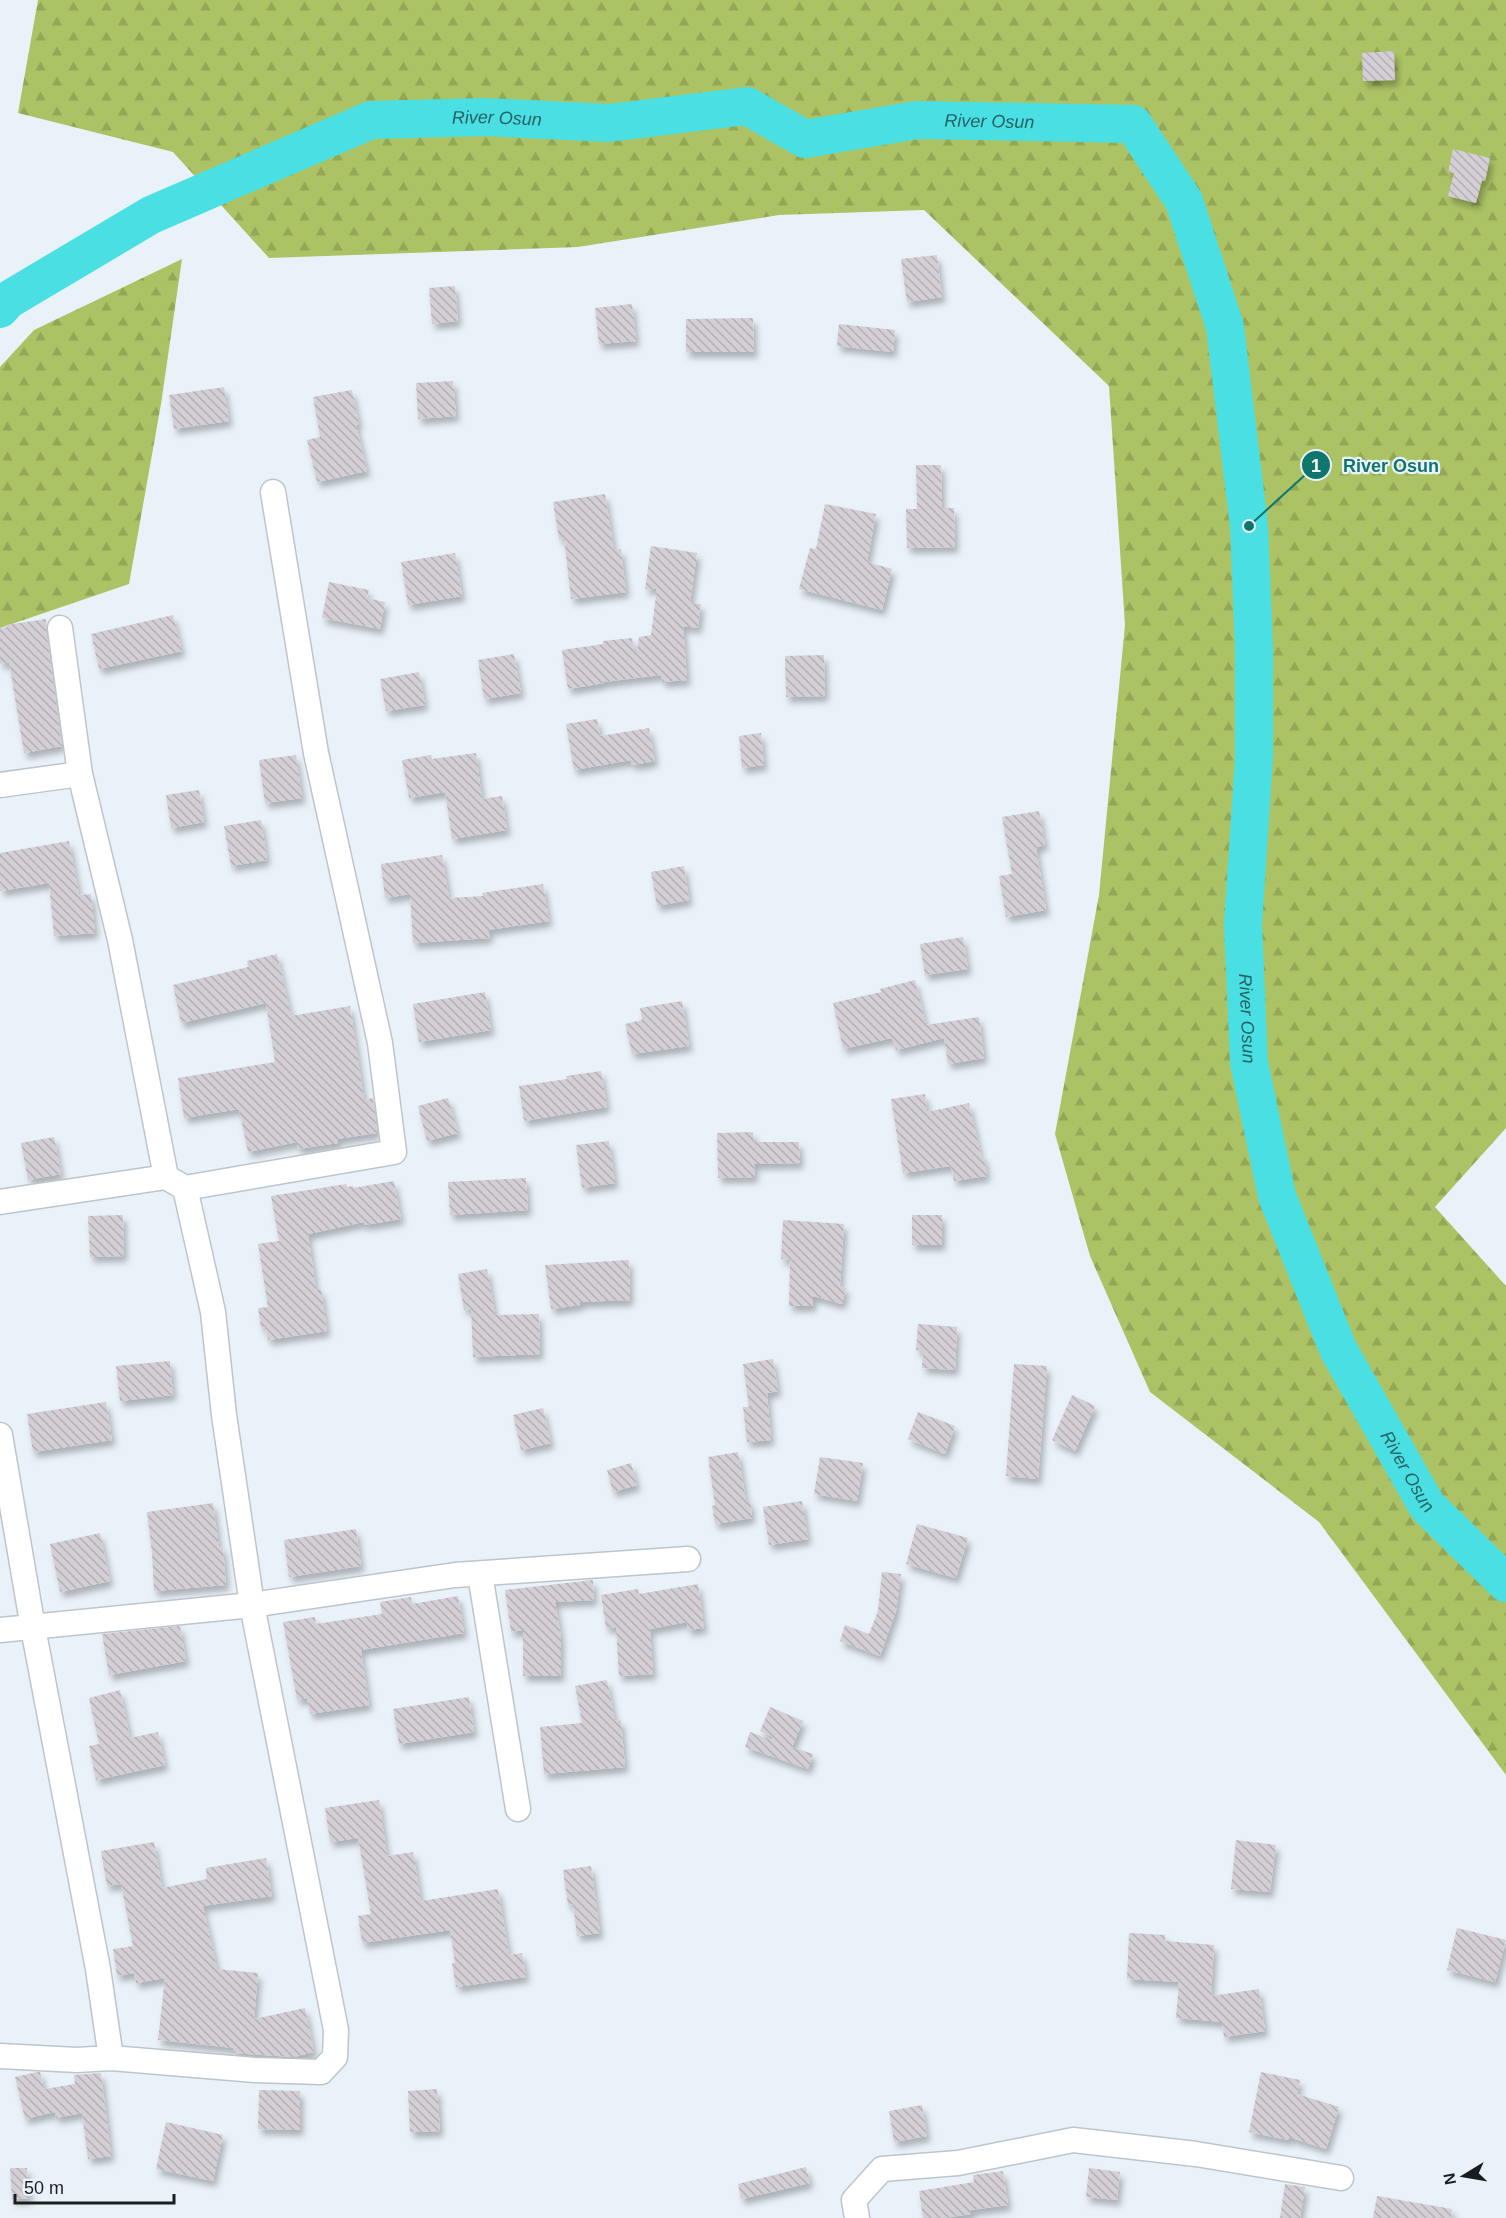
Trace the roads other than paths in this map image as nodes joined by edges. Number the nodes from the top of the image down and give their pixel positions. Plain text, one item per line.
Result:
1 (273, 492) dead end
2 (60, 628) dead end
3 (80, 774) junction
4 (0, 785) edge
5 (176, 1183) junction
6 (0, 1202) edge
7 (0, 1435) edge
8 (688, 1559) dead end
9 (480, 1574) junction
10 (252, 1605) junction
11 (33, 1628) junction
12 (0, 1630) edge
13 (518, 1809) dead end
14 (0, 2056) edge
15 (111, 2058) junction
16 (1341, 2178) dead end
17 (857, 2218) edge

1 - 5 street
2 - 3 street
3 - 4 street
3 - 5 street
5 - 6 street
5 - 10 street
7 - 11 street
8 - 9 street
9 - 10 street
9 - 13 street
10 - 11 street
10 - 15 street
11 - 12 street
11 - 15 street
14 - 15 street
16 - 17 street

